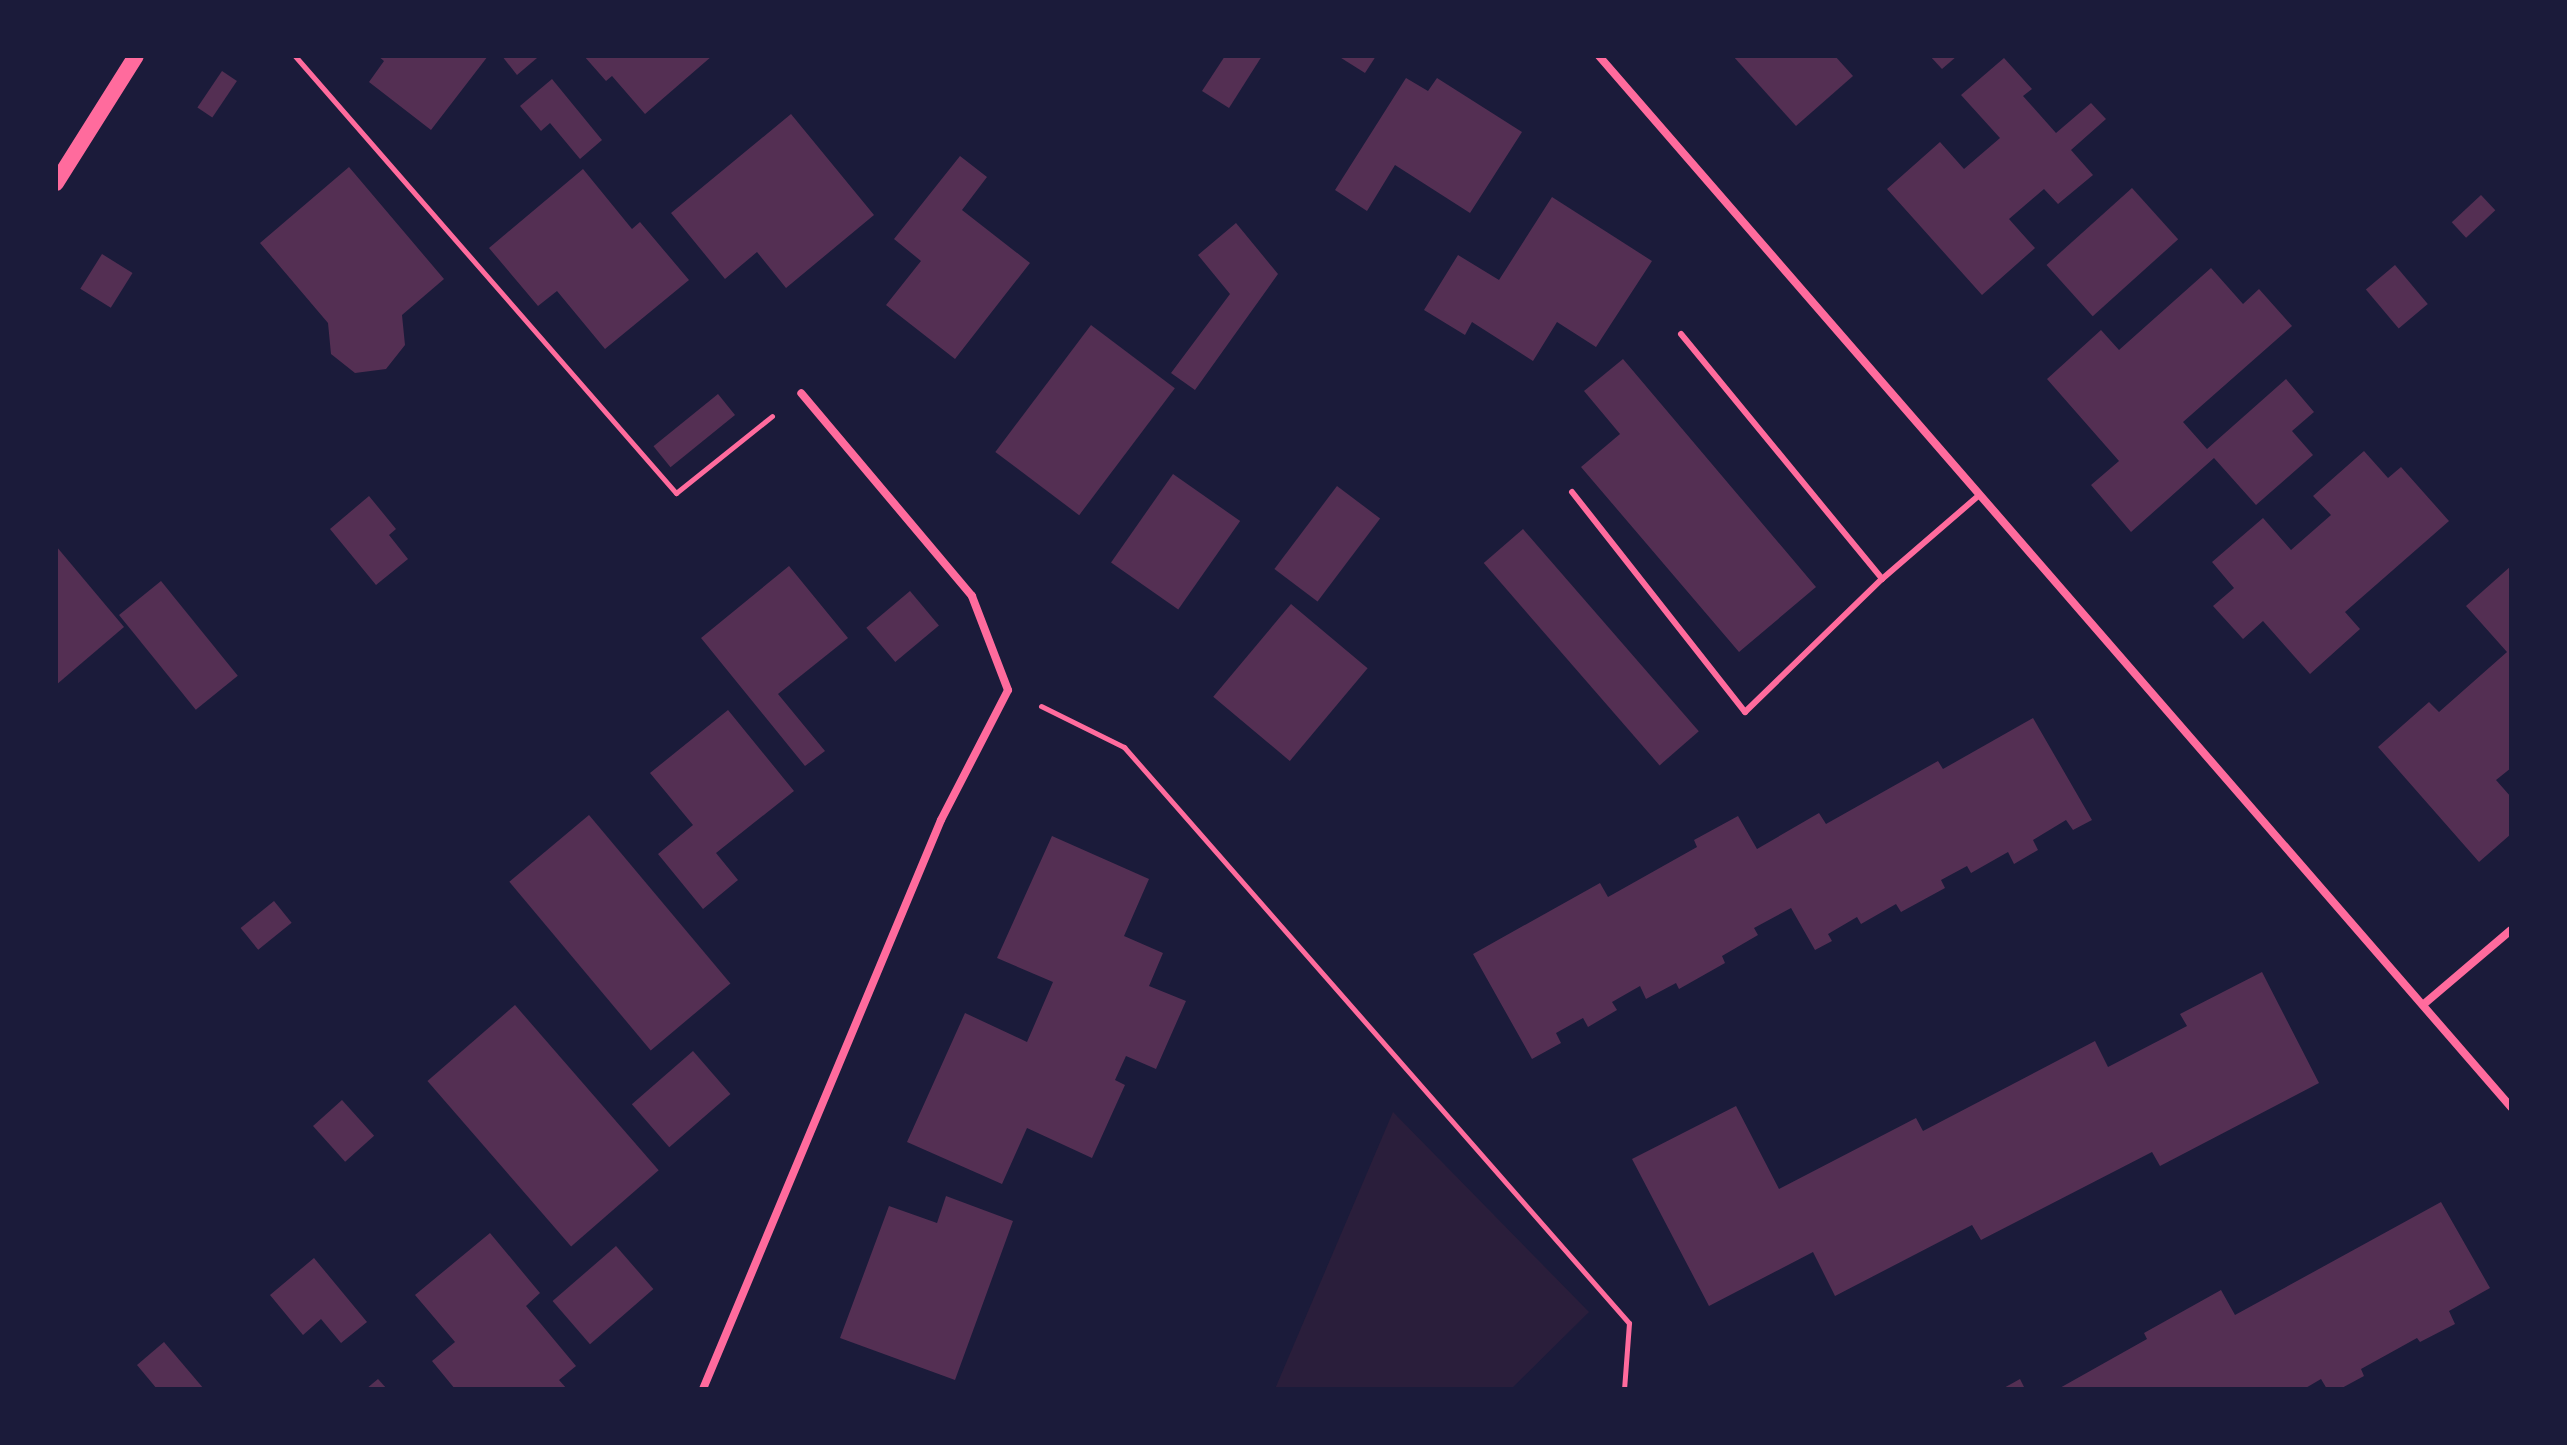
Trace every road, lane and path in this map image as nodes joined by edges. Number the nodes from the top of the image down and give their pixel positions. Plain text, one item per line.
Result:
1 (136, 56) edge
2 (295, 56) edge
3 (1599, 56) edge
4 (56, 183) edge
5 (1681, 334) dead end
6 (801, 393) joint
7 (1572, 492) dead end
8 (1978, 496) junction
9 (1882, 579) junction
10 (1008, 690) junction
11 (2511, 930) edge
12 (2424, 1004) junction
13 (2511, 1107) edge
14 (703, 1389) edge
15 (1624, 1389) edge

1 - 4 main road
2 - 6 path
3 - 8 street
5 - 9 lane
6 - 10 street
7 - 9 lane
8 - 9 lane
8 - 12 street
10 - 14 street
10 - 15 path
11 - 12 street
12 - 13 street

